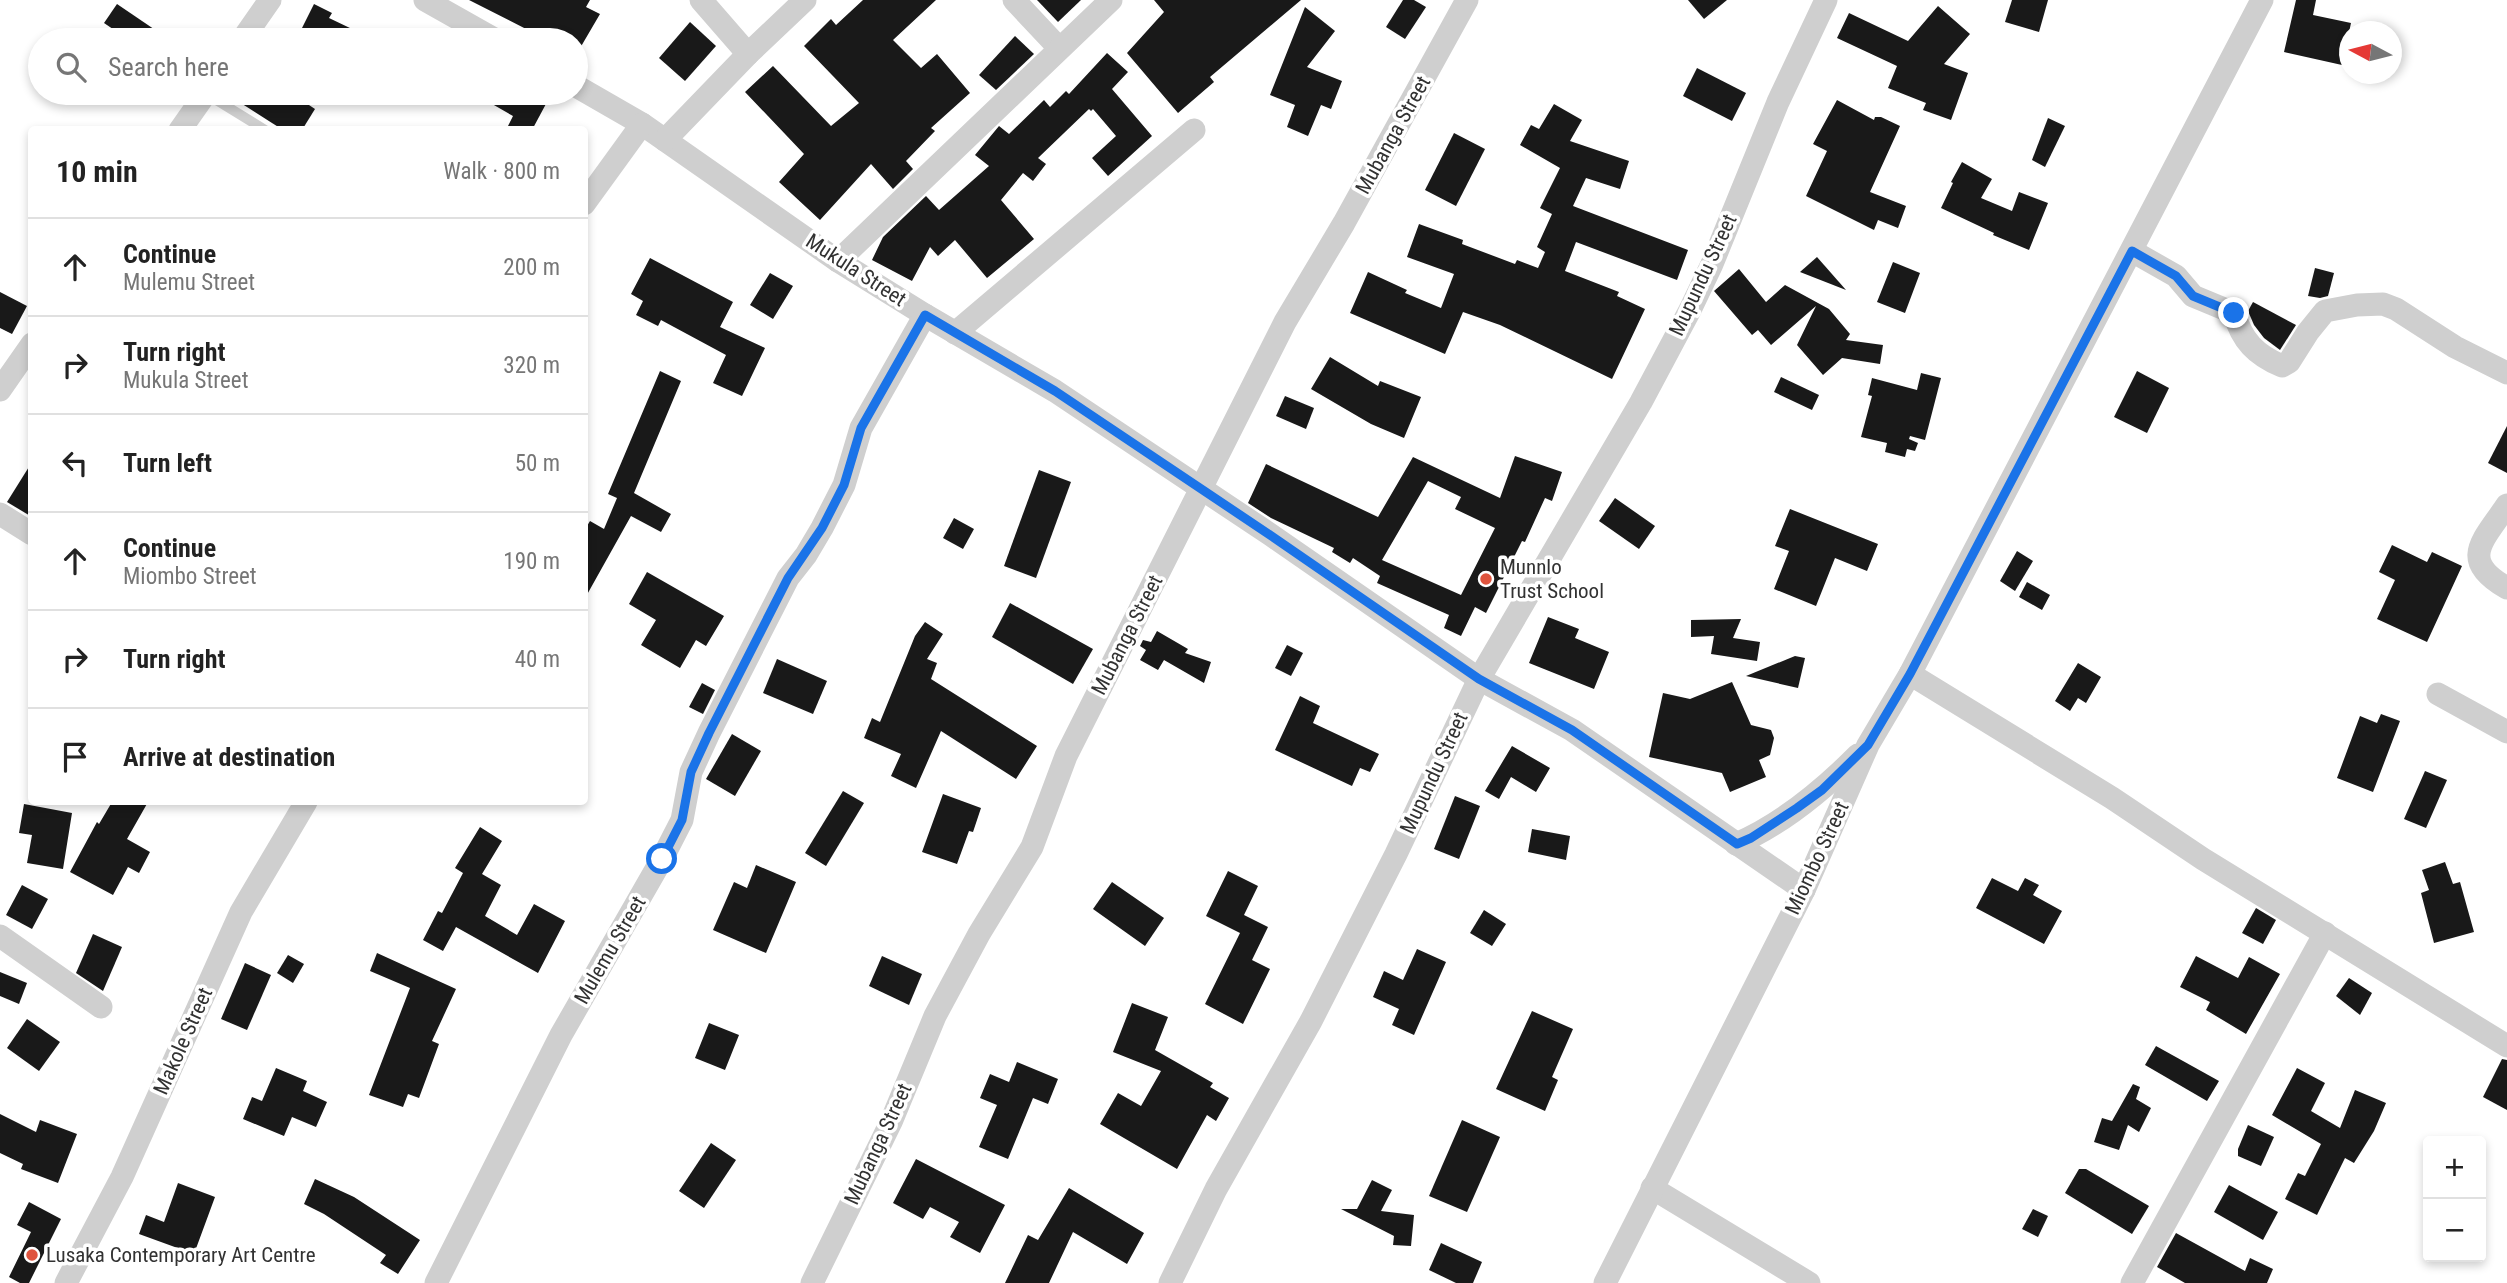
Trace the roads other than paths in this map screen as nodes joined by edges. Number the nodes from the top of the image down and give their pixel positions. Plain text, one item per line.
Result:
1 (270, 0) edge
2 (425, 0) edge
3 (701, 0) edge
4 (805, 0) edge
5 (1014, 0) edge
6 (1111, 0) edge
7 (1467, 0) edge
8 (1826, 0) edge
9 (2262, 0) edge
10 (250, 28) edge
11 (475, 28) edge
12 (1059, 48) junction
13 (748, 54) junction
14 (588, 93) edge
15 (198, 105) edge
16 (225, 105) edge
17 (642, 124) junction
18 (183, 126) edge
19 (259, 126) edge
20 (1194, 130) dead end
21 (666, 140) junction
22 (588, 198) edge
23 (2132, 251) junction
24 (838, 261) junction
25 (925, 315) junction
26 (955, 332) junction
27 (28, 350) edge
28 (2507, 373) edge
29 (0, 390) edge
30 (1200, 490) junction
31 (2507, 505) edge
32 (0, 514) edge
33 (28, 532) edge
34 (2507, 588) edge
35 (1910, 674) junction
36 (1479, 679) junction
37 (2438, 694) dead end
38 (2507, 732) edge
39 (1868, 745) junction
40 (304, 805) edge
41 (1737, 844) junction
42 (1804, 890) junction
43 (2325, 933) junction
44 (0, 936) edge
45 (101, 1007) dead end
46 (2507, 1046) edge
47 (1652, 1188) junction
48 (66, 1283) edge
49 (436, 1283) edge
50 (812, 1283) edge
51 (1170, 1283) edge
52 (1605, 1283) edge
53 (1809, 1283) edge
54 (2132, 1283) edge

1 - 10 street
2 - 11 street
3 - 13 street
4 - 13 street
5 - 12 street
6 - 12 street
7 - 30 street, Mubanga Street
8 - 36 street, Mupundu Street
9 - 23 street, Miombo Street
12 - 24 street
13 - 21 street
14 - 17 street, Mukula Street
15 - 18 street
16 - 19 lane
17 - 21 street, Mukula Street
17 - 22 street
20 - 26 street
21 - 24 street, Mukula Street
23 - 28 street
23 - 35 street, Miombo Street
24 - 25 street, Mukula Street
25 - 26 street, Mukula Street
25 - 49 street, Mulemu Street
26 - 30 street, Mukula Street
27 - 29 street
30 - 36 street, Mukula Street
30 - 50 street, Mubanga Street
31 - 34 street
32 - 33 street
35 - 39 street, Miombo Street
35 - 43 street
36 - 41 street, Mukula Street
36 - 51 street, Mupundu Street
37 - 38 street
39 - 41 street
39 - 42 street, Miombo Street
40 - 48 street, Makole Street
41 - 42 street, Mukula Street
42 - 47 street, Miombo Street
43 - 46 street
43 - 54 street
44 - 45 street
47 - 52 street, Miombo Street
47 - 53 street

